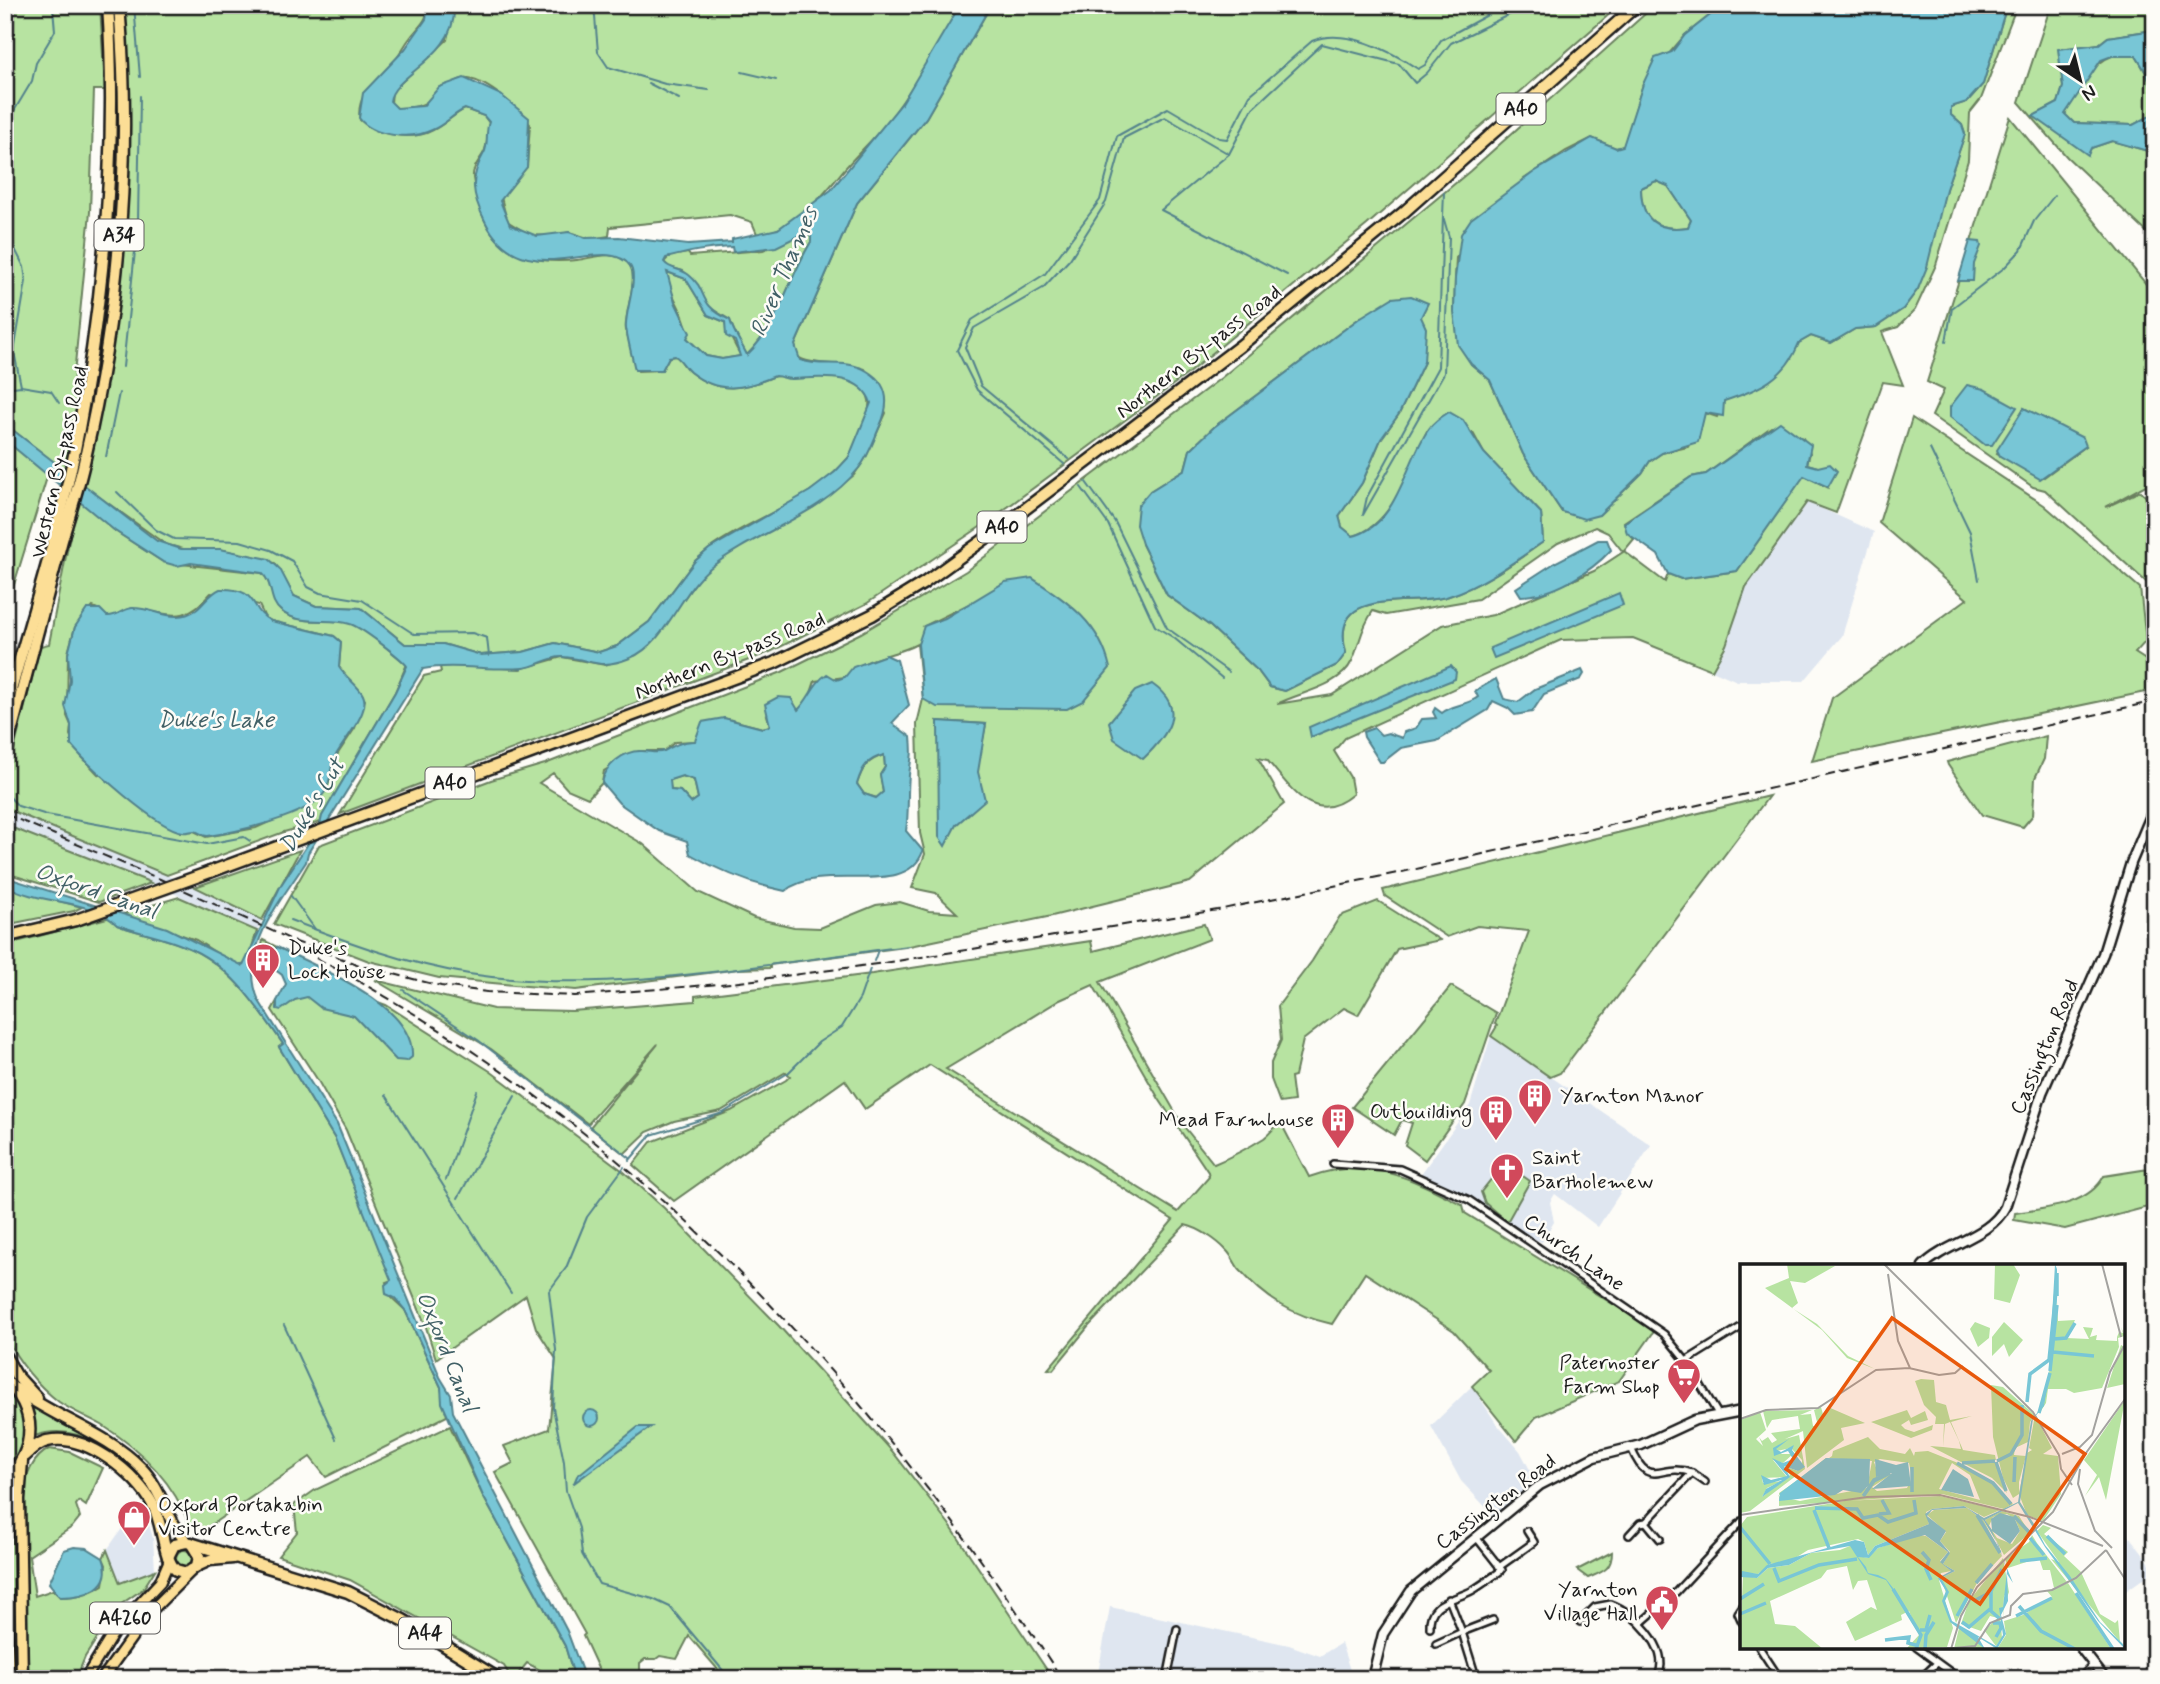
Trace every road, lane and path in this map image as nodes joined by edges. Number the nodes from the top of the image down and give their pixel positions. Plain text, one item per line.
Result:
1 (108, 5) edge
2 (119, 5) edge
3 (1637, 5) edge
4 (66, 508) junction
5 (5, 712) edge
6 (5, 755) edge
7 (2155, 806) edge
8 (5, 937) edge
9 (1333, 1164) dead end
10 (1925, 1264) edge
11 (1740, 1328) edge
12 (5, 1356) edge
13 (1686, 1361) junction
14 (5, 1380) edge
15 (16, 1389) junction
16 (1740, 1411) edge
17 (1718, 1414) junction
18 (71, 1423) junction
19 (1631, 1448) junction
20 (23, 1458) junction
21 (1692, 1473) junction
22 (5, 1479) edge
23 (1705, 1482) dead end
24 (1646, 1522) junction
25 (1740, 1523) edge
26 (1527, 1531) dead end
27 (1629, 1535) dead end
28 (1475, 1536) junction
29 (1660, 1539) dead end
30 (189, 1543) junction
31 (237, 1558) junction
32 (169, 1559) junction
33 (1499, 1567) junction
34 (194, 1568) junction
35 (1449, 1599) junction
36 (5, 1613) edge
37 (1493, 1620) dead end
38 (1642, 1622) junction
39 (1590, 1624) dead end
40 (1430, 1628) dead end
41 (1177, 1629) dead end
42 (1462, 1632) junction
43 (1436, 1644) dead end
44 (1760, 1649) edge
45 (1919, 1649) edge
46 (2081, 1649) edge
47 (1937, 1663) junction
48 (2093, 1665) junction
49 (1475, 1674) junction
50 (9, 1679) edge
51 (22, 1679) edge
52 (85, 1679) edge
53 (102, 1679) edge
54 (499, 1679) edge
55 (1167, 1679) edge
56 (1372, 1679) edge
57 (1460, 1679) edge
58 (1506, 1679) edge
59 (1653, 1679) edge
60 (1780, 1679) edge
61 (1920, 1679) edge
62 (1960, 1679) edge
63 (2079, 1679) edge
64 (2105, 1679) edge

1 - 4 highway, Western By-pass Road / A34
2 - 4 highway, Western By-pass Road / A34
3 - 8 highway, Northern By-pass Road / A40, bridge
4 - 5 highway, Western By-pass Road / A34
4 - 6 highway, Western By-pass Road / A34
7 - 10 street, Cassington Road
9 - 13 street, Church Lane
11 - 13 street
12 - 18 highway
13 - 17 street, Church Lane
14 - 15 highway
15 - 18 highway
15 - 20 highway
16 - 17 street, Cassington Road
17 - 19 street, Cassington Road
18 - 30 highway
19 - 21 street
19 - 28 street, Cassington Road
20 - 22 highway
20 - 32 highway
20 - 51 highway
21 - 23 street
21 - 24 street
24 - 27 street
24 - 29 street
25 - 38 street
26 - 33 street
28 - 33 street
28 - 56 street, Cassington Road
30 - 31 highway, A44
30 - 32 highway
30 - 34 highway
31 - 34 highway, A44
31 - 54 highway, A44
32 - 34 highway
32 - 52 main road, A4260
33 - 35 street
34 - 53 main road, A4260
35 - 40 street
35 - 42 street
36 - 50 highway
37 - 42 street
38 - 39 street
38 - 59 street
41 - 55 street
42 - 43 street
42 - 49 street
44 - 60 street
45 - 47 street
46 - 48 street
47 - 61 street
47 - 62 street
48 - 63 street
48 - 64 street
49 - 57 street
49 - 58 street

